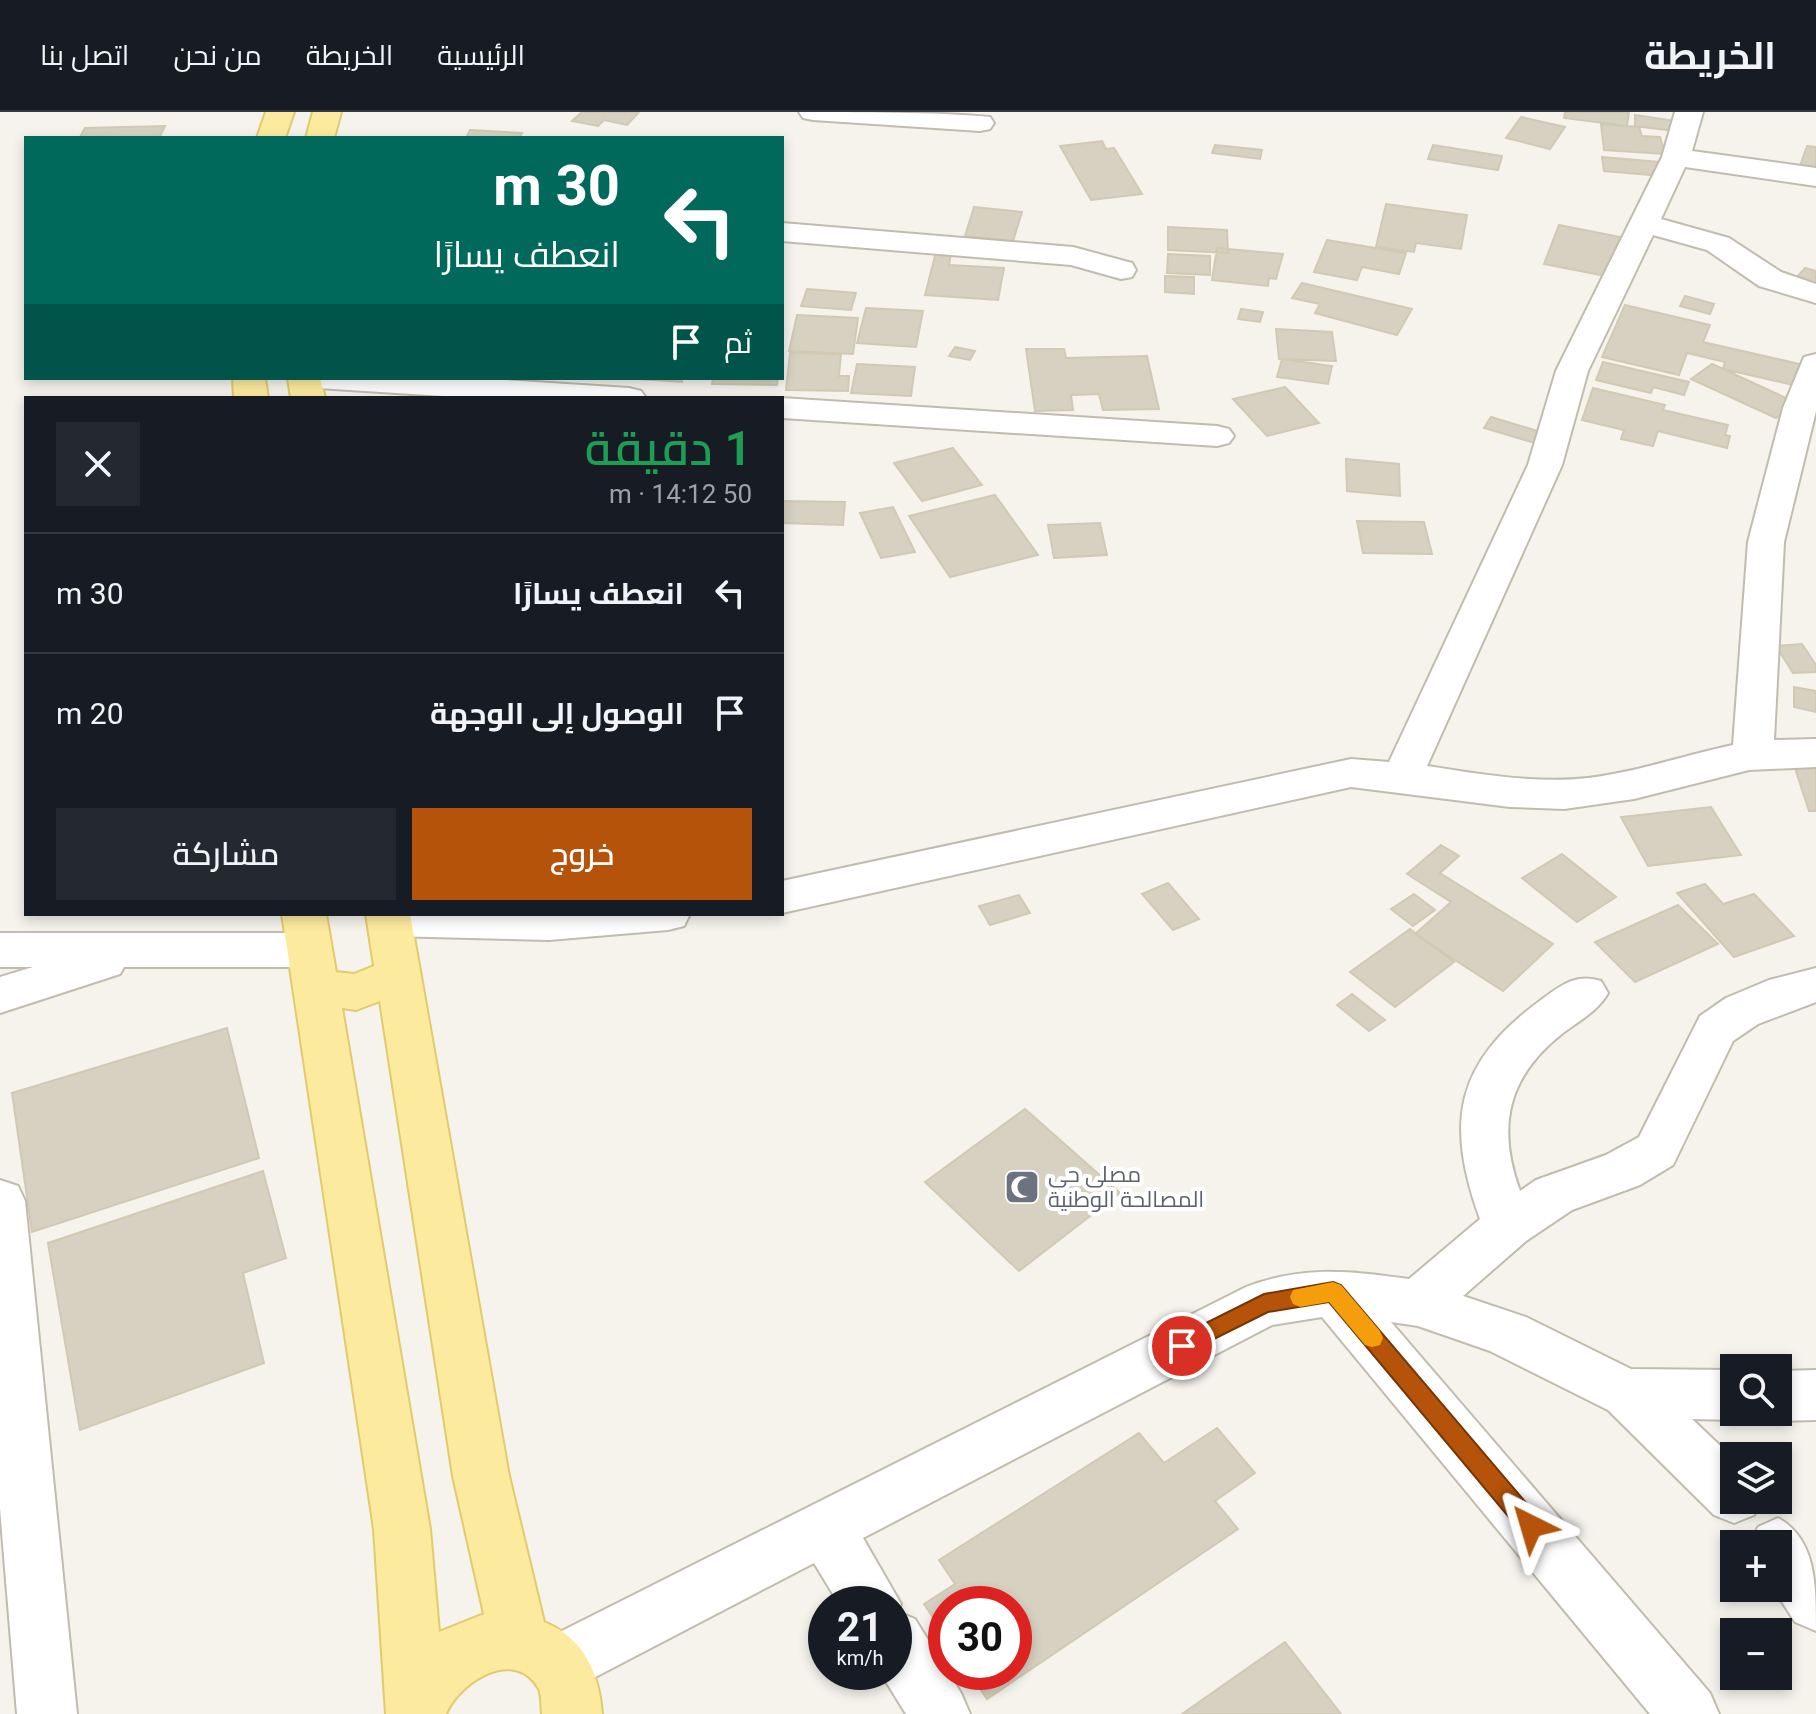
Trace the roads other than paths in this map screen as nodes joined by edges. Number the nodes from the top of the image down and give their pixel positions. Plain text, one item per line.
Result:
1 (280, 112) edge
2 (327, 112) edge
3 (813, 112) edge
4 (1689, 112) edge
5 (980, 123) dead end
6 (272, 136) edge
7 (321, 136) edge
8 (1676, 157) junction
9 (1816, 177) edge
10 (1642, 223) junction
11 (784, 232) edge
12 (1121, 270) dead end
13 (1816, 294) edge
14 (1816, 364) edge
15 (349, 380) edge
16 (598, 396) edge
17 (784, 408) edge
18 (1217, 436) dead end
19 (1816, 753) edge
20 (1753, 755) junction
21 (1403, 775) junction
22 (784, 897) edge
23 (642, 916) edge
24 (389, 917) edge
25 (309, 937) edge
26 (152, 947) junction
27 (0, 950) edge
28 (399, 975) junction
29 (1816, 985) edge
30 (1585, 993) dead end
31 (0, 995) edge
32 (0, 1201) edge
33 (1508, 1226) junction
34 (1333, 1292) junction
35 (1418, 1303) junction
36 (1627, 1393) junction
37 (1720, 1395) edge
38 (1816, 1395) edge
39 (1792, 1396) edge
40 (1720, 1483) edge
41 (1750, 1514) edge
42 (825, 1529) junction
43 (1764, 1530) edge
44 (1792, 1567) edge
45 (861, 1586) edge
46 (1816, 1602) edge
47 (912, 1669) edge
48 (550, 1673) edge
49 (416, 1711) edge
50 (47, 1714) edge
51 (940, 1714) edge
52 (1689, 1714) edge

1 - 6 main road
2 - 7 main road
3 - 5 street
4 - 8 street
8 - 9 street
8 - 10 street
10 - 13 street
10 - 21 street
11 - 12 street
14 - 20 street
15 - 16 street
17 - 18 street
19 - 20 street
20 - 21 street
21 - 22 street
23 - 24 street
24 - 28 main road
25 - 26 street
25 - 28 main road
25 - 49 main road
26 - 27 street
26 - 31 street
28 - 48 main road
29 - 33 street
30 - 33 street
32 - 50 street
33 - 35 street
34 - 35 street
34 - 42 street
34 - 52 street
35 - 36 street
36 - 37 street
36 - 40 street
38 - 39 street
41 - 43 street
42 - 45 street
42 - 48 street
44 - 46 street
47 - 51 street
48 - 49 main road

